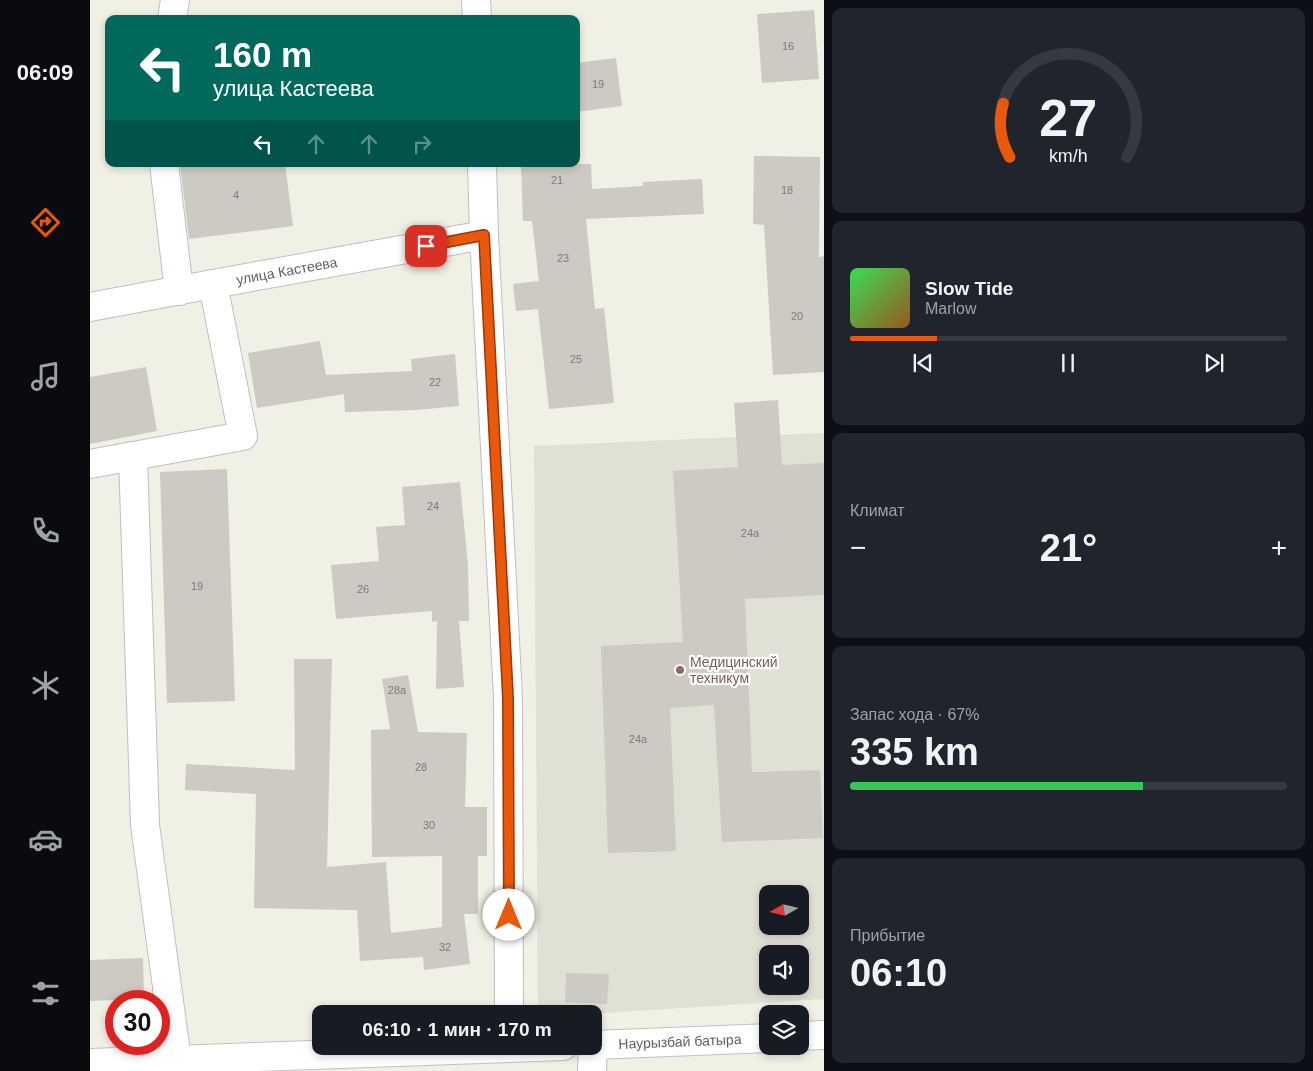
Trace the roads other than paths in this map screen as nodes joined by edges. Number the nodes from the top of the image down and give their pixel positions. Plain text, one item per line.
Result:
1 (175, 0) edge
2 (476, 0) edge
3 (173, 15) edge
4 (477, 15) edge
5 (164, 167) edge
6 (482, 167) edge
7 (484, 235) junction
8 (213, 284) junction
9 (179, 291) junction
10 (90, 308) edge
11 (133, 456) junction
12 (90, 464) edge
13 (509, 1005) edge
14 (824, 1035) edge
15 (809, 1036) edge
16 (759, 1038) edge
17 (602, 1046) edge
18 (312, 1055) edge
19 (593, 1055) edge
20 (177, 1060) junction
21 (90, 1063) edge
22 (592, 1071) edge

1 - 3 street
2 - 4 street
5 - 9 street
6 - 7 street
7 - 8 street, улица Кастеева
7 - 13 street
8 - 9 street, улица Кастеева
8 - 11 street
9 - 10 street, улица Кастеева
11 - 12 street
11 - 20 street
14 - 15 street
16 - 17 street, Наурызбай батыра
18 - 20 street
19 - 22 street
20 - 21 street

